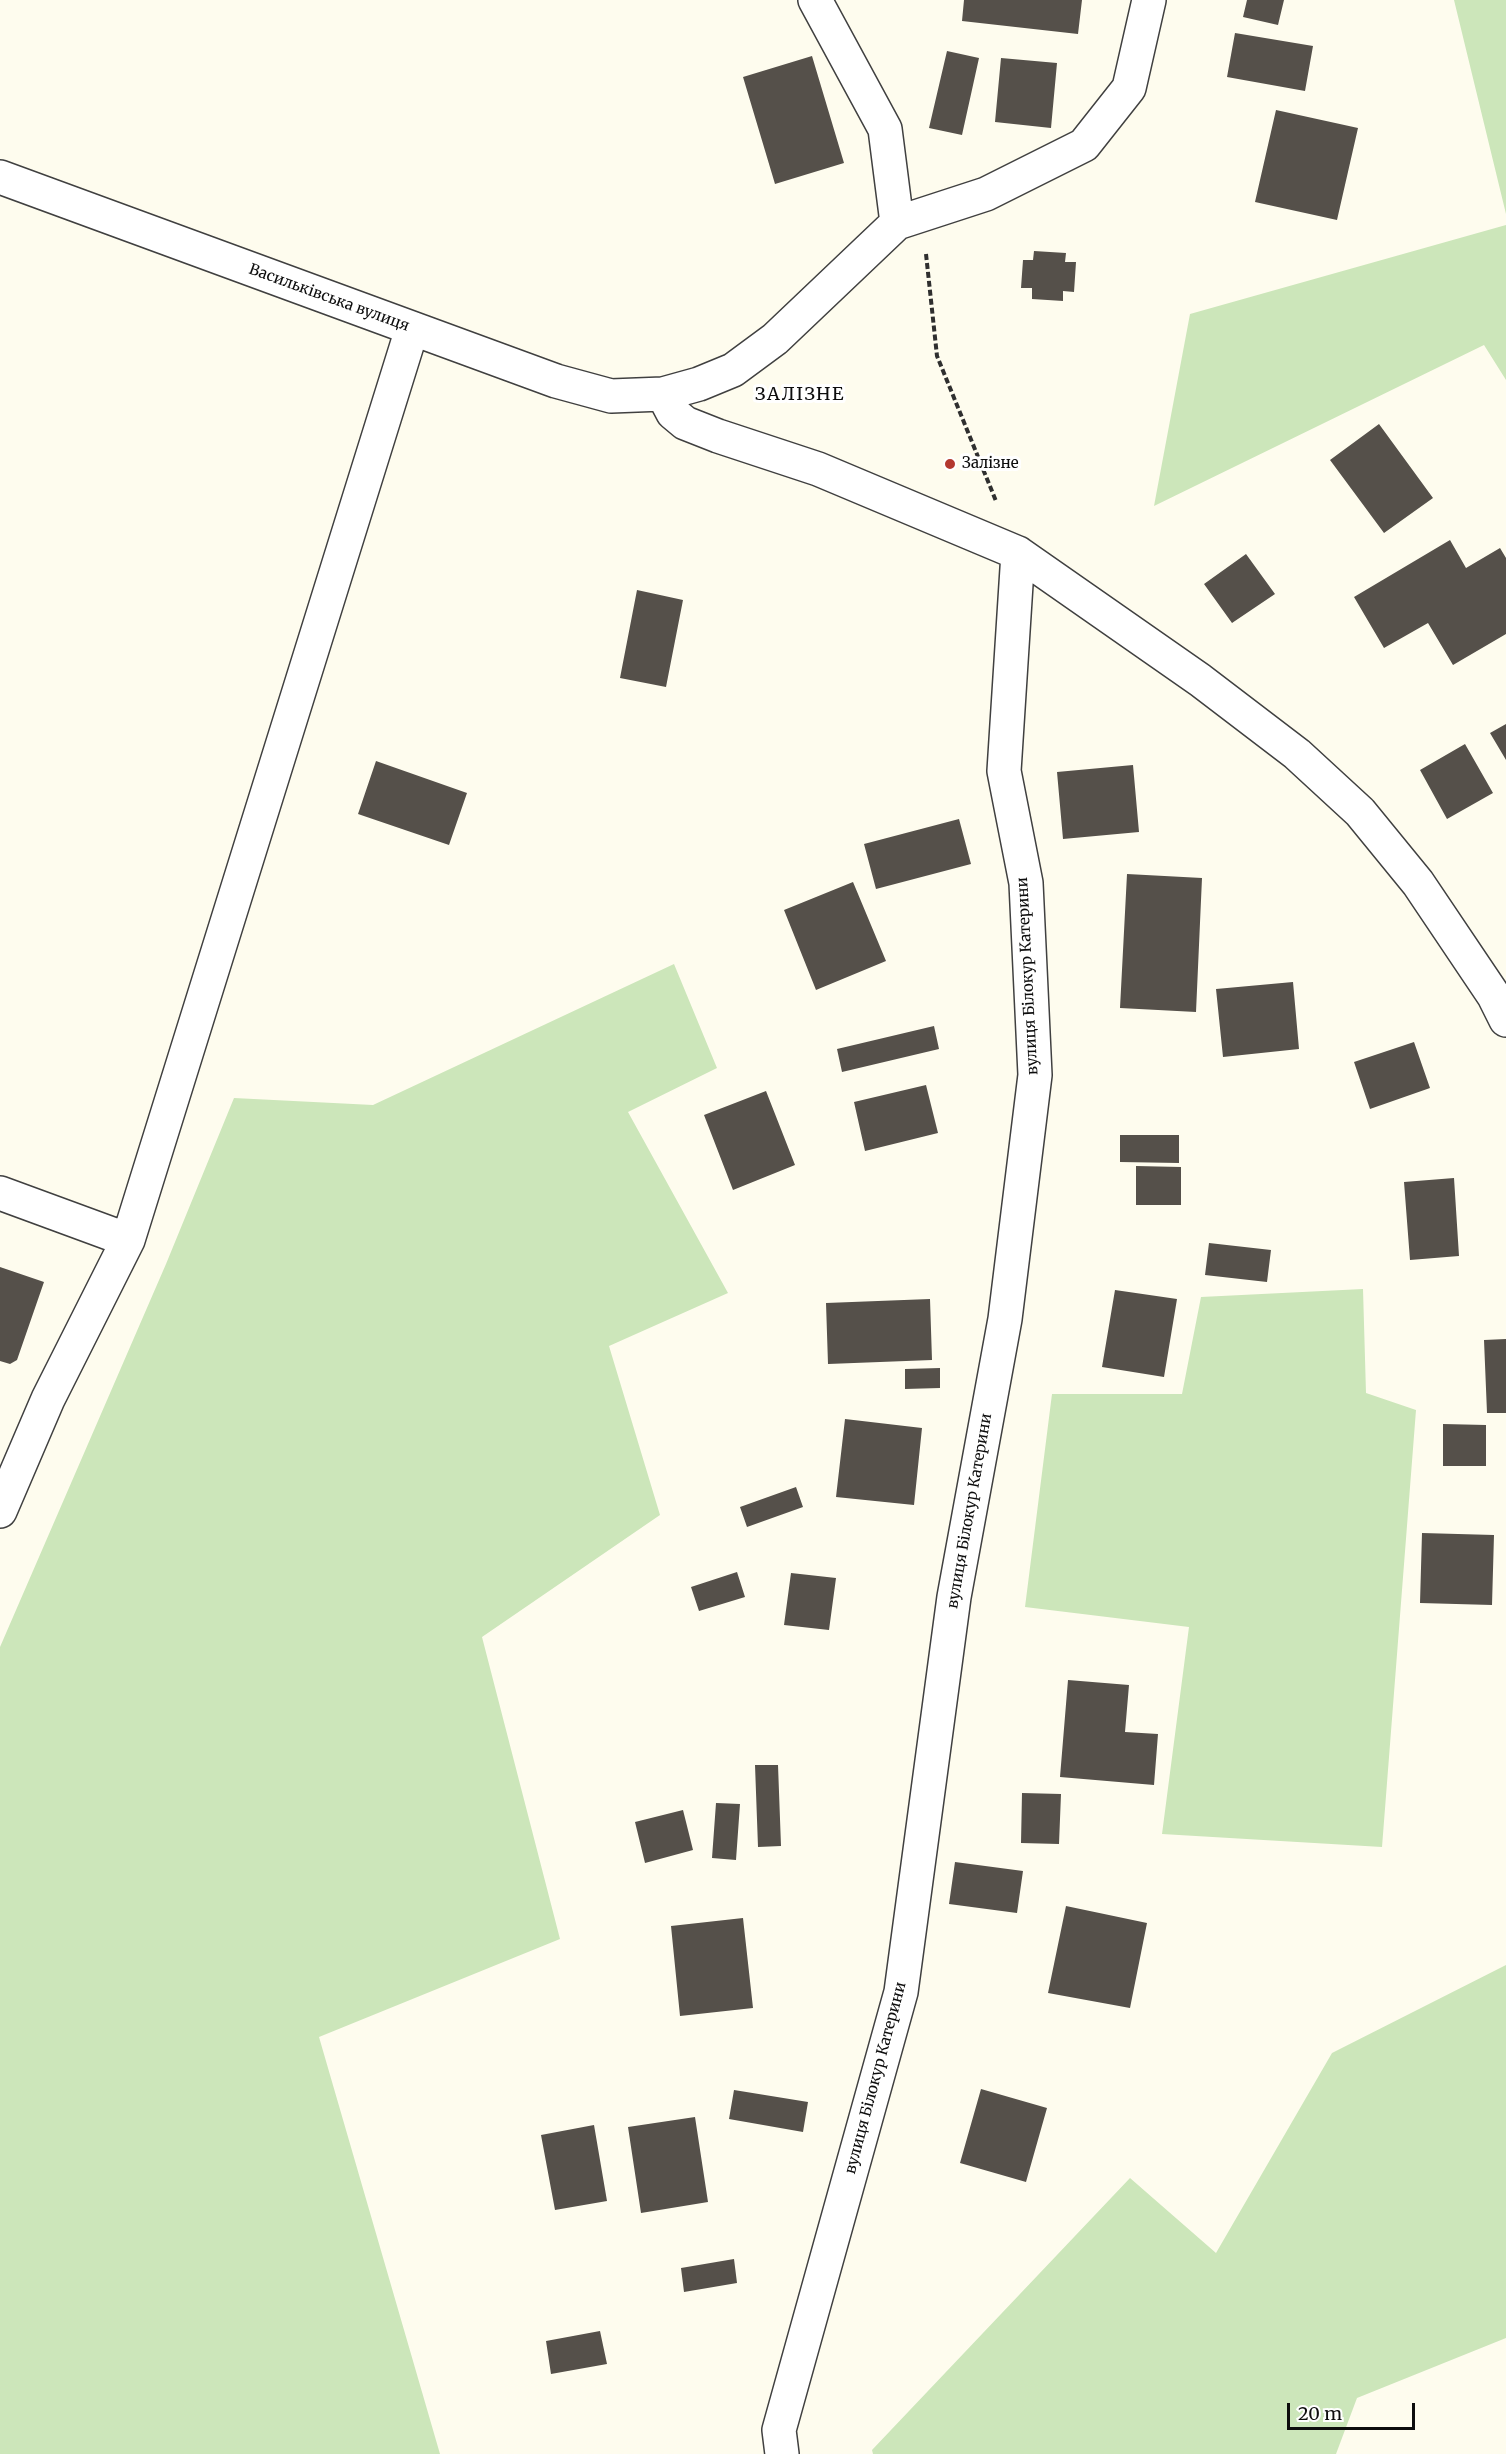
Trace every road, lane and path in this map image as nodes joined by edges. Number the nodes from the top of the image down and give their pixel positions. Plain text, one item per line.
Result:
1 (815, 0) edge
2 (1149, 0) edge
3 (0, 177) edge
4 (910, 218) junction
5 (412, 329) junction
6 (663, 394) junction
7 (1018, 553) junction
8 (1502, 1002) edge
9 (0, 1193) edge
10 (128, 1240) junction
11 (0, 1511) edge
12 (782, 2454) edge

1 - 4 street
2 - 4 street
3 - 5 street, Васильківська вулиця
4 - 6 street, Васильківська вулиця
4 - 7 path
5 - 6 street, Васильківська вулиця
5 - 10 street
6 - 7 street
7 - 8 street
7 - 12 street, вулиця Білокур Катерини
9 - 10 street
10 - 11 street

